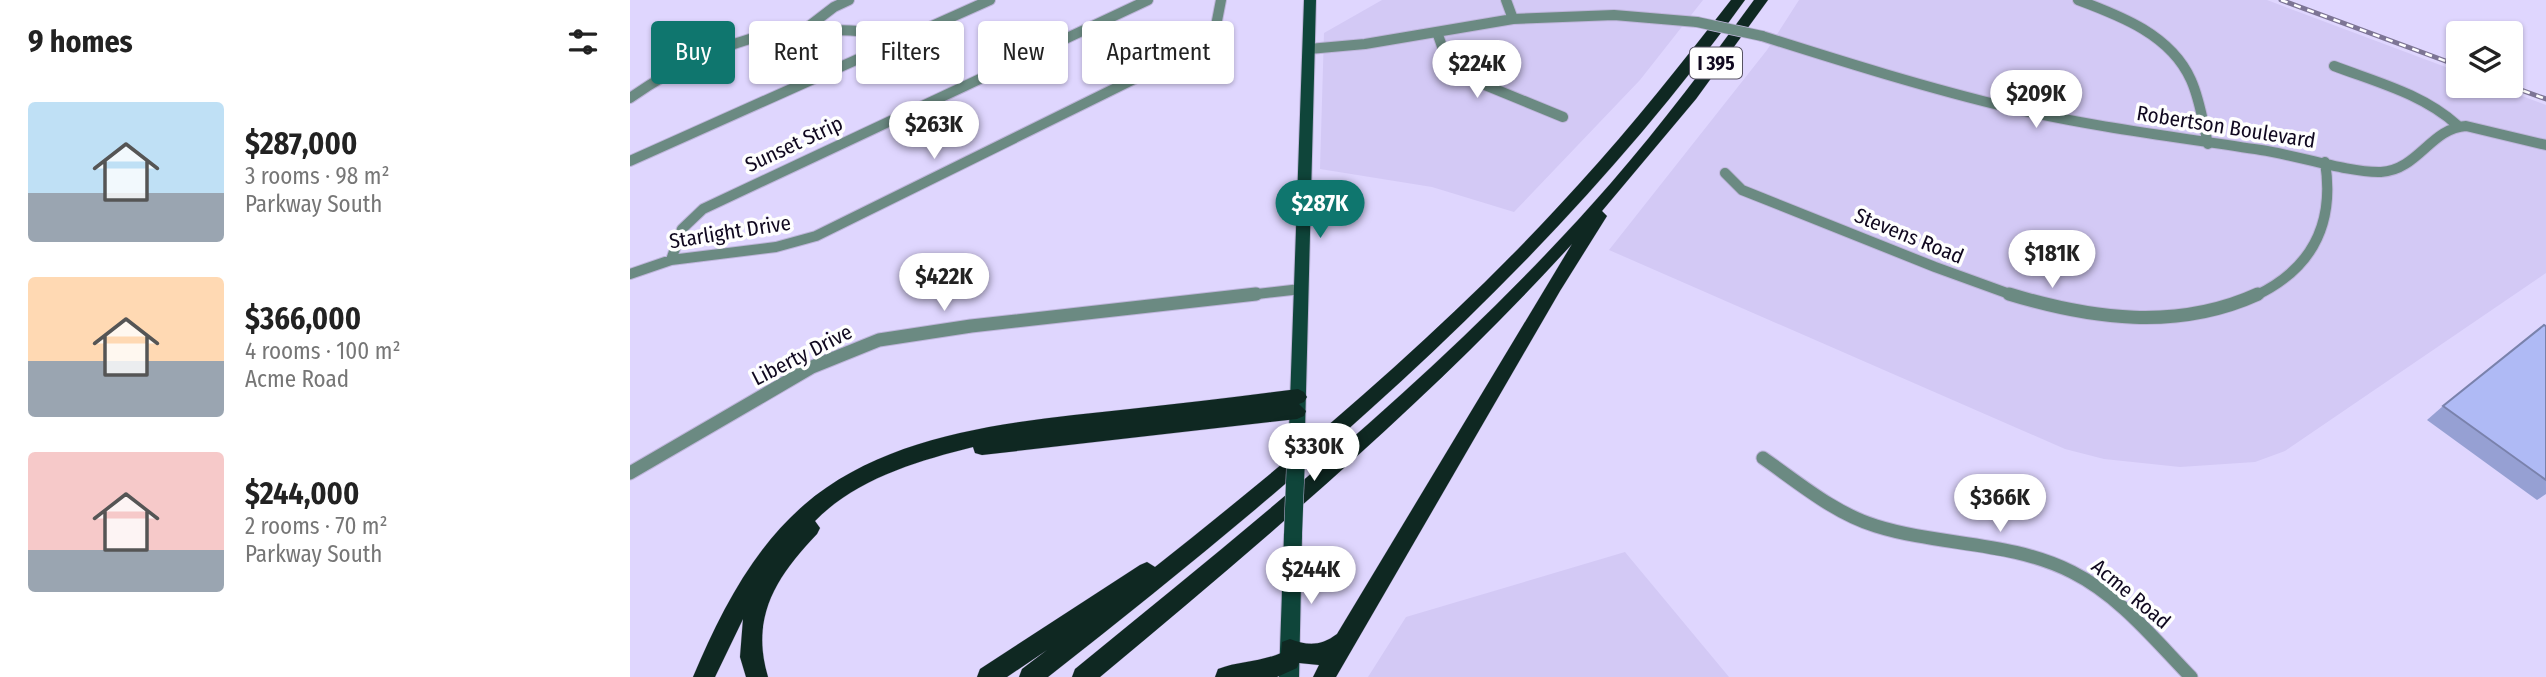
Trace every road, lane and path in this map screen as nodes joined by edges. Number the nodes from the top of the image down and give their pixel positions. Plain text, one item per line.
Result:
1 (849, 0) edge
2 (990, 0) edge
3 (1148, 0) edge
4 (1221, 0) edge
5 (1310, 0) edge
6 (1506, 0) edge
7 (1738, 0) edge
8 (1761, 0) edge
9 (2078, 0) edge
10 (1513, 19) junction
11 (814, 21) edge
12 (942, 21) edge
13 (1437, 32) junction
14 (749, 41) edge
15 (1309, 49) junction
16 (856, 59) edge
17 (2334, 66) dead end
18 (630, 98) edge
19 (1563, 117) dead end
20 (1668, 124) junction
21 (2457, 125) junction
22 (2208, 144) junction
23 (2546, 145) edge
24 (630, 161) edge
25 (2325, 162) junction
26 (1725, 173) dead end
27 (671, 260) junction
28 (630, 274) edge
29 (1301, 289) junction
30 (1297, 413) junction
31 (1763, 458) dead end
32 (630, 473) edge
33 (1259, 494) junction
34 (1350, 634) junction
35 (1289, 662) edge
36 (704, 677) edge
37 (757, 677) edge
38 (988, 677) edge
39 (1030, 677) edge
40 (1083, 677) edge
41 (1226, 677) edge
42 (1324, 677) edge
43 (2191, 677) edge

1 - 11 street
2 - 12 street
3 - 27 street, Sunset Strip
4 - 27 street, Starlight Drive
5 - 15 main road
6 - 10 street
7 - 33 highway, I 395
8 - 20 highway, I 395
9 - 22 street
10 - 13 street, Robertson Boulevard
10 - 22 street, Robertson Boulevard, bridge
13 - 15 street, Robertson Boulevard
13 - 19 street
14 - 18 street
15 - 29 main road
16 - 24 street
17 - 21 street
20 - 34 highway
20 - 40 highway, I 395
21 - 23 street
21 - 25 street, Robertson Boulevard
22 - 25 street, Robertson Boulevard
25 - 26 street, Stevens Road
27 - 28 street, Starlight Drive
29 - 30 main road
29 - 32 street, Liberty Drive
30 - 35 main road, bridge
30 - 36 highway
30 - 37 highway
31 - 43 street, Acme Road
33 - 38 highway
33 - 39 highway, I 395
34 - 35 highway
34 - 42 highway
35 - 41 highway

